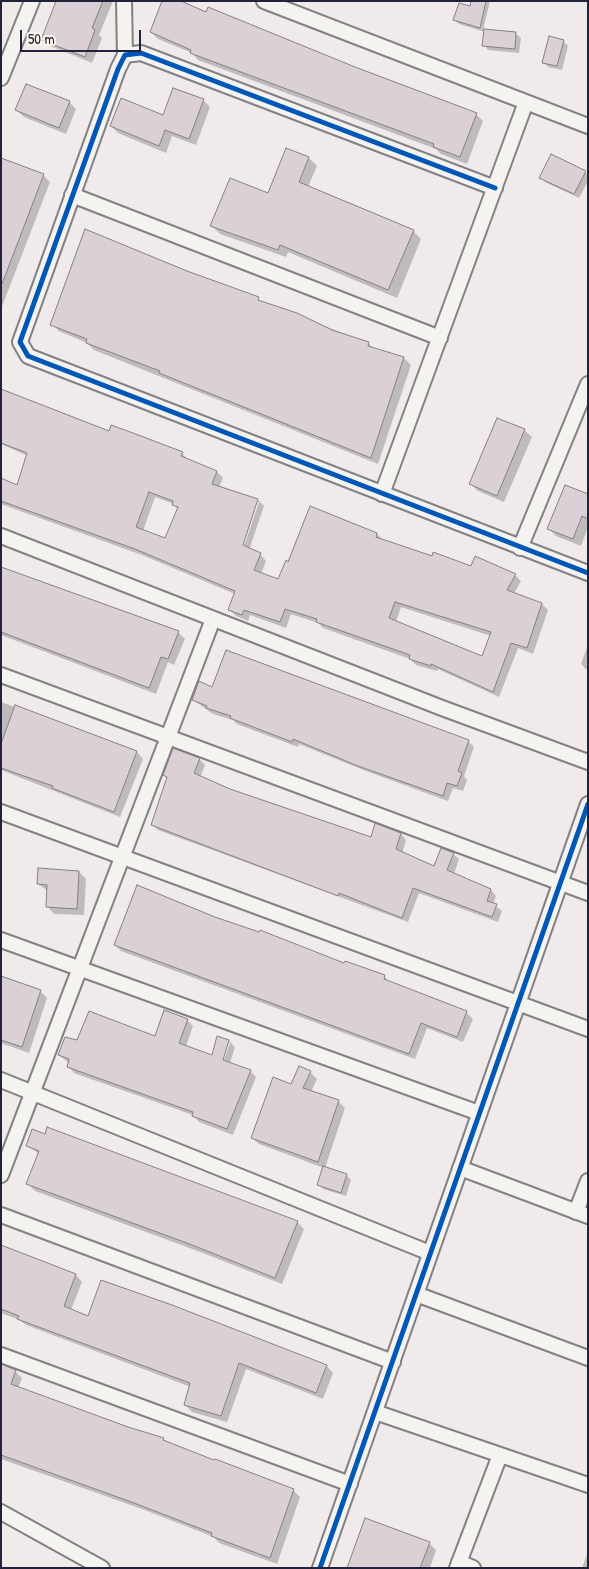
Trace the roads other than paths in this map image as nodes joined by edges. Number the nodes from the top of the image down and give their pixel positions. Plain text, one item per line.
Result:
1 (32, 1) edge
2 (124, 1) edge
3 (264, 1) edge
4 (126, 55) junction
5 (1, 78) edge
6 (526, 102) junction
7 (588, 126) edge
8 (495, 188) junction
9 (72, 195) junction
10 (440, 338) junction
11 (588, 384) edge
12 (585, 400) edge
13 (382, 494) junction
14 (1, 536) edge
15 (520, 548) junction
16 (588, 574) edge
17 (214, 619) junction
18 (1, 675) edge
19 (169, 735) junction
20 (588, 762) edge
21 (588, 804) edge
22 (1, 812) edge
23 (122, 858) junction
24 (560, 882) junction
25 (588, 893) edge
26 (1, 940) edge
27 (79, 969) junction
28 (518, 1004) junction
29 (588, 1029) edge
30 (1, 1080) edge
31 (33, 1092) junction
32 (479, 1113) junction
33 (460, 1168) junction
34 (1, 1175) edge
35 (588, 1181) edge
36 (582, 1214) edge
37 (1, 1215) edge
38 (430, 1253) junction
39 (416, 1294) junction
40 (1, 1355) edge
41 (588, 1358) edge
42 (392, 1362) junction
43 (375, 1412) junction
44 (500, 1455) junction
45 (350, 1484) junction
46 (588, 1485) edge
47 (1, 1512) edge
48 (78, 1556) junction
49 (458, 1565) edge
50 (69, 1568) edge
51 (102, 1568) edge
52 (320, 1568) edge
53 (473, 1568) edge

1 - 5 street
2 - 4 street
3 - 6 street
4 - 8 street
4 - 9 street
6 - 7 street
6 - 8 street
8 - 10 street
9 - 10 street
9 - 13 street
10 - 13 street
11 - 12 street
12 - 15 street
13 - 15 street
14 - 17 street
15 - 16 street
17 - 19 street
17 - 20 street
18 - 19 street
19 - 23 street
19 - 24 street
21 - 24 street
22 - 23 street
23 - 27 street
23 - 28 street
24 - 25 street
24 - 28 street
26 - 27 street
27 - 31 street
27 - 32 street
28 - 29 street
28 - 32 street
30 - 31 street
31 - 34 street
31 - 38 street
32 - 33 street
33 - 36 street
33 - 38 street
35 - 36 street
37 - 42 street
38 - 39 street
39 - 41 street
39 - 42 street
40 - 45 street
42 - 43 street
43 - 44 street
43 - 45 street
44 - 46 street
44 - 49 street
45 - 52 street
47 - 48 street
48 - 50 street
48 - 51 street
49 - 53 street

